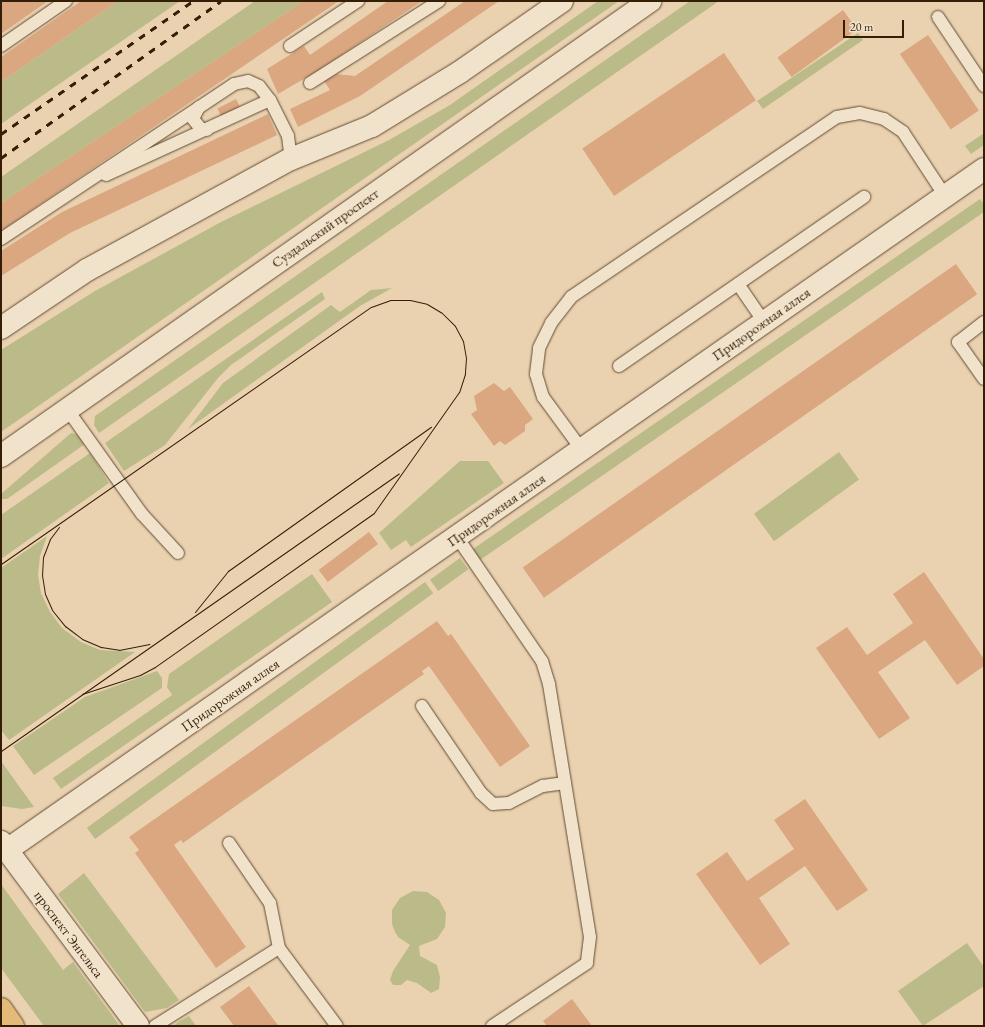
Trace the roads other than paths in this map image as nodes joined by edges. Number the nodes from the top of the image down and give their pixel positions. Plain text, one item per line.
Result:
1 (66, 1) edge
2 (358, 1) edge
3 (439, 1) edge
4 (562, 1) edge
5 (650, 1) edge
6 (938, 17) dead end
7 (1, 46) edge
8 (290, 46) dead end
9 (310, 83) dead end
10 (984, 86) edge
11 (270, 100) junction
12 (199, 107) junction
13 (207, 130) junction
14 (291, 159) junction
15 (984, 169) edge
16 (81, 185) junction
17 (945, 196) junction
18 (864, 197) dead end
19 (1, 239) edge
20 (738, 284) junction
21 (764, 322) junction
22 (984, 322) edge
23 (1, 328) edge
24 (619, 366) dead end
25 (984, 379) edge
26 (67, 409) junction
27 (582, 450) junction
28 (1, 456) edge
29 (457, 537) junction
30 (178, 553) dead end
31 (422, 706) dead end
32 (565, 783) junction
33 (229, 843) dead end
34 (4, 846) edge
35 (278, 948) junction
36 (1, 1009) edge
37 (14, 1026) edge
38 (138, 1026) edge
39 (155, 1026) edge
40 (337, 1026) edge
41 (492, 1026) edge

1 - 7 lane
2 - 8 lane
3 - 9 lane
4 - 14 main road
5 - 26 main road, Суздальский проспект
6 - 10 lane
11 - 12 lane
11 - 13 lane
11 - 14 lane
12 - 13 lane
12 - 16 lane
13 - 16 lane
14 - 23 main road
15 - 17 main road, Придорожная аллея
16 - 19 lane
17 - 21 main road, Придорожная аллея
17 - 27 lane
18 - 20 lane
20 - 21 lane
20 - 24 lane
21 - 27 main road, Придорожная аллея
22 - 25 lane
26 - 28 main road, Суздальский проспект
26 - 30 lane
27 - 29 main road, Придорожная аллея
29 - 32 lane
29 - 34 main road, Придорожная аллея
31 - 32 lane
32 - 41 lane
33 - 35 lane
34 - 38 main road, проспект Энгельса
35 - 39 lane
35 - 40 lane
36 - 37 main road

